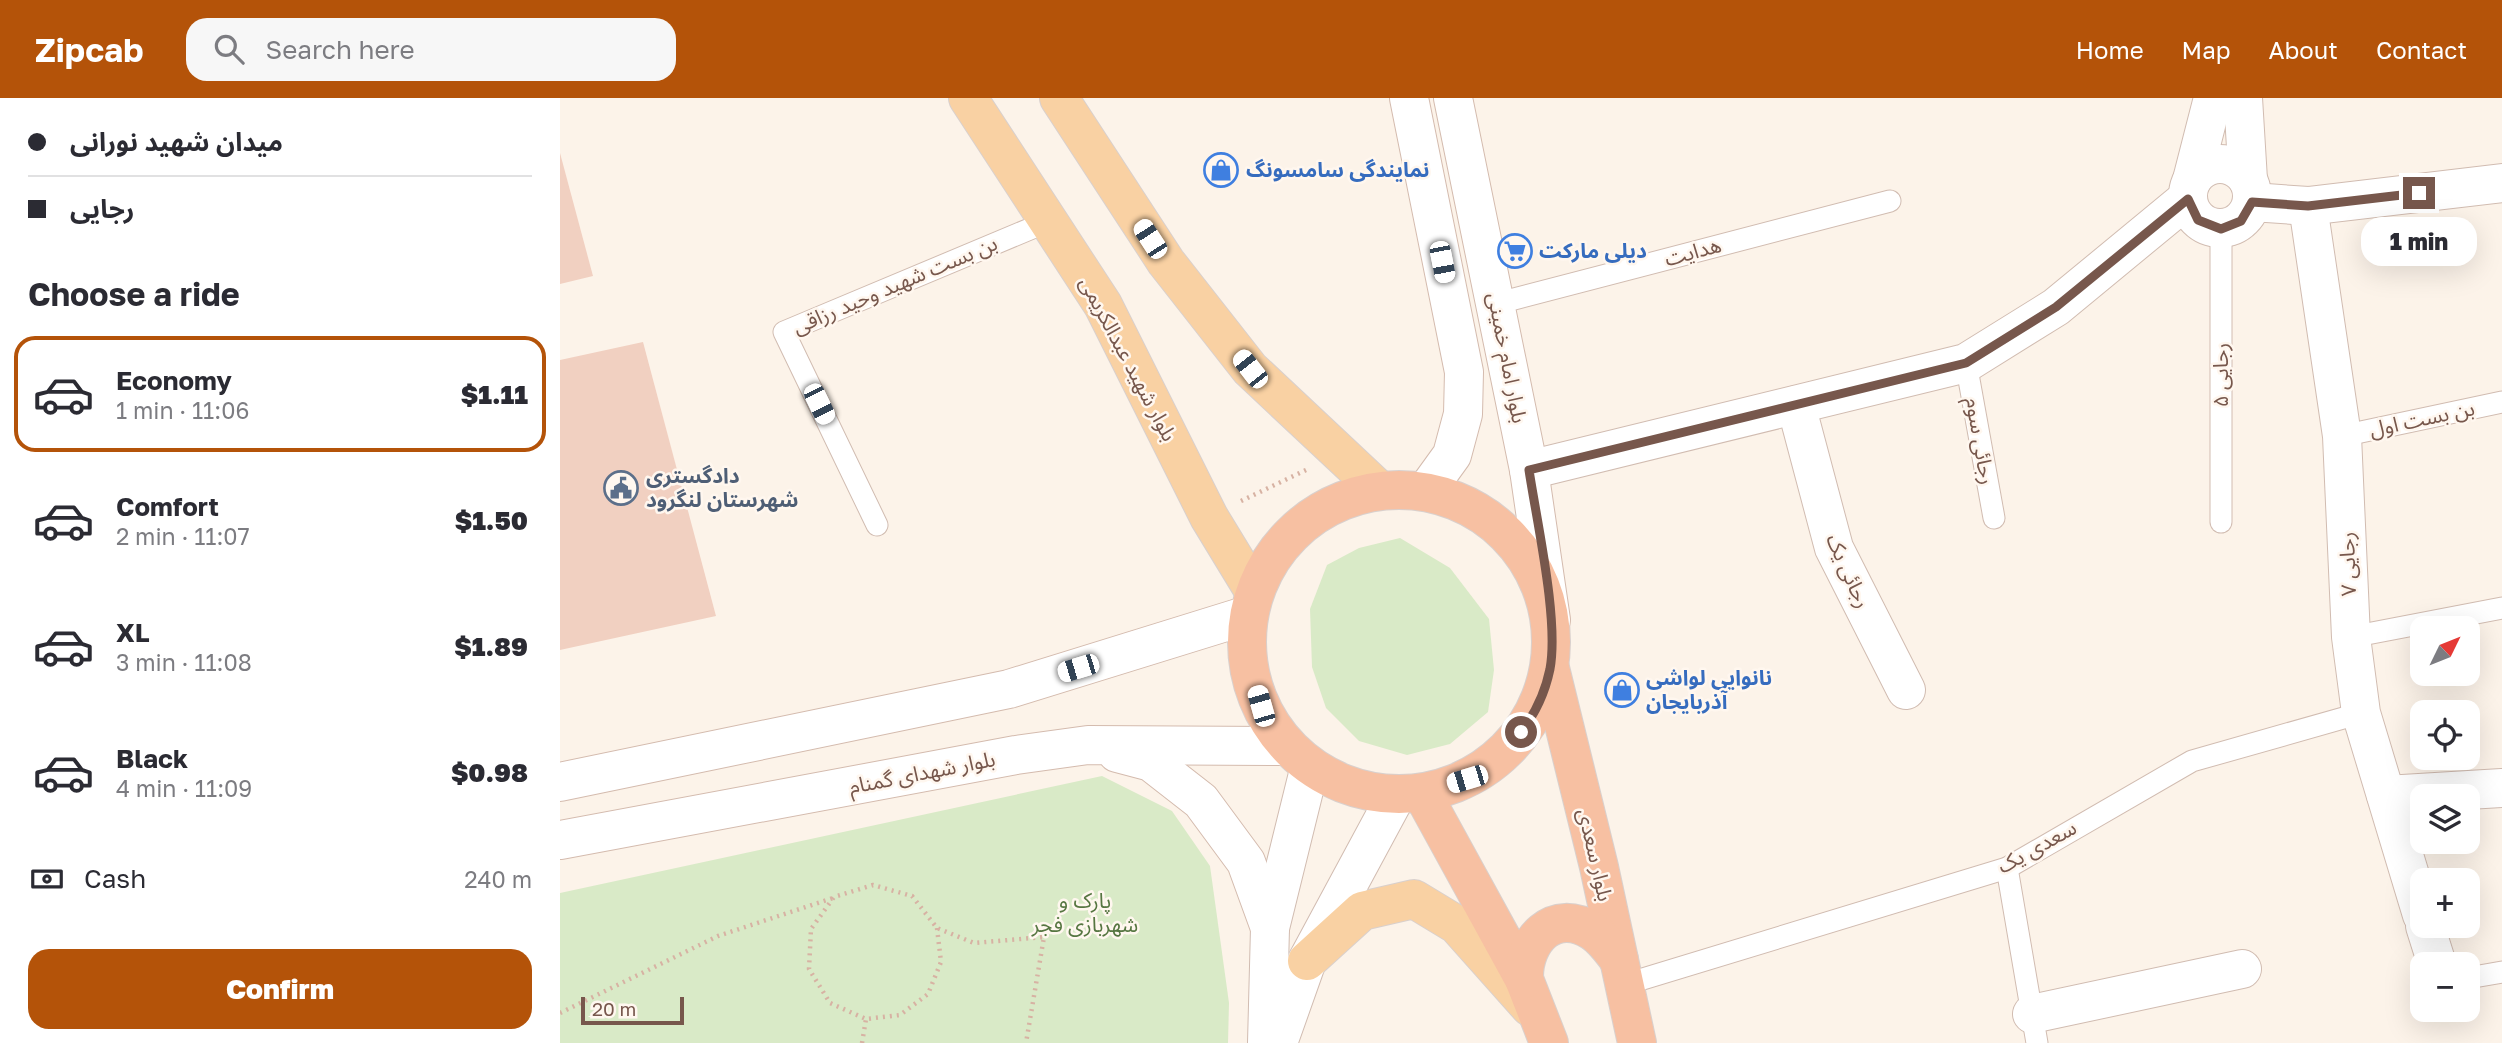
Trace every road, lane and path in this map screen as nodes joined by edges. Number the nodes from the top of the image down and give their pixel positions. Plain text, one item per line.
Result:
1 (968, 98) edge
2 (1059, 98) edge
3 (1409, 98) edge
4 (1453, 98) edge
5 (2213, 98) edge
6 (2243, 98) edge
7 (2502, 183) edge
8 (2190, 190) junction
9 (2250, 191) junction
10 (1890, 201) dead end
11 (2308, 206) junction
12 (1049, 221) junction
13 (2221, 229) junction
14 (1496, 304) junction
15 (1966, 363) junction
16 (2502, 402) edge
17 (1796, 405) junction
18 (2342, 436) junction
19 (1340, 453) junction
20 (1529, 470) junction
21 (1378, 489) junction
22 (1426, 491) junction
23 (1209, 517) junction
24 (1994, 518) dead end
25 (2221, 522) dead end
26 (877, 525) dead end
27 (1251, 603) junction
28 (2502, 608) edge
29 (1550, 620) junction
30 (2351, 637) junction
31 (1550, 668) junction
32 (1906, 690) dead end
33 (2361, 713) junction
34 (1088, 745) junction
35 (1299, 756) junction
36 (560, 782) edge
37 (2502, 788) edge
38 (1409, 794) junction
39 (2386, 796) junction
40 (560, 840) edge
41 (2007, 868) junction
42 (2410, 875) edge
43 (834, 897) junction
44 (937, 928) junction
45 (1270, 928) junction
46 (1307, 961) junction
47 (2242, 969) dead end
48 (1621, 972) junction
49 (2502, 972) edge
50 (2480, 976) edge
51 (1524, 979) junction
52 (560, 1013) edge
53 (866, 1019) junction
54 (2034, 1029) edge
55 (1545, 1031) edge
56 (862, 1043) edge
57 (1026, 1043) edge
58 (1267, 1043) edge
59 (1278, 1043) edge
60 (1637, 1043) edge

1 - 12 main road, بلوار شهید عبدالکریمی
2 - 19 main road
3 - 22 street
4 - 14 street, بلوار امام خمینی
5 - 8 street
6 - 9 street
7 - 11 street
8 - 9 street
8 - 13 street
8 - 15 street
9 - 11 street
9 - 13 street
10 - 14 lane, هدایت
11 - 18 street, رجایی ۷
12 - 23 main road, بلوار شهید عبدالکریمی
12 - 26 lane, بن بست شهید وحید رزاقی
13 - 25 lane, رجایی ۵
14 - 20 street, بلوار امام خمینی
15 - 17 street
15 - 24 lane, رجائی سوم
16 - 18 lane, بن بست اول
17 - 20 street
17 - 32 street, رجائی یک
18 - 30 street, رجایی ۷
19 - 21 main road
19 - 23 path
20 - 29 street, بلوار امام خمینی
21 - 22 highway
21 - 27 highway
22 - 29 highway
23 - 27 main road, بلوار شهید عبدالکریمی
27 - 35 highway
27 - 36 street
28 - 30 lane
29 - 31 highway
30 - 33 street, رجایی ۷
31 - 38 highway
31 - 48 highway, بلوار سعدی
33 - 39 street, رجایی ۷
33 - 41 lane, سعدی یک
34 - 35 street, بلوار شهدای گمنام
34 - 40 street, بلوار شهدای گمنام
34 - 45 street
35 - 38 highway
35 - 45 street
37 - 39 street
38 - 46 street
38 - 51 highway
39 - 42 street, رجایی ۷
41 - 48 lane, سعدی یک
41 - 54 lane
43 - 44 path
43 - 52 path
43 - 53 path
44 - 53 path
44 - 57 path
45 - 58 street
46 - 55 main road
46 - 59 street
47 - 54 street
48 - 51 highway
48 - 60 highway, بلوار سعدی
49 - 50 lane
51 - 55 highway
53 - 56 path

